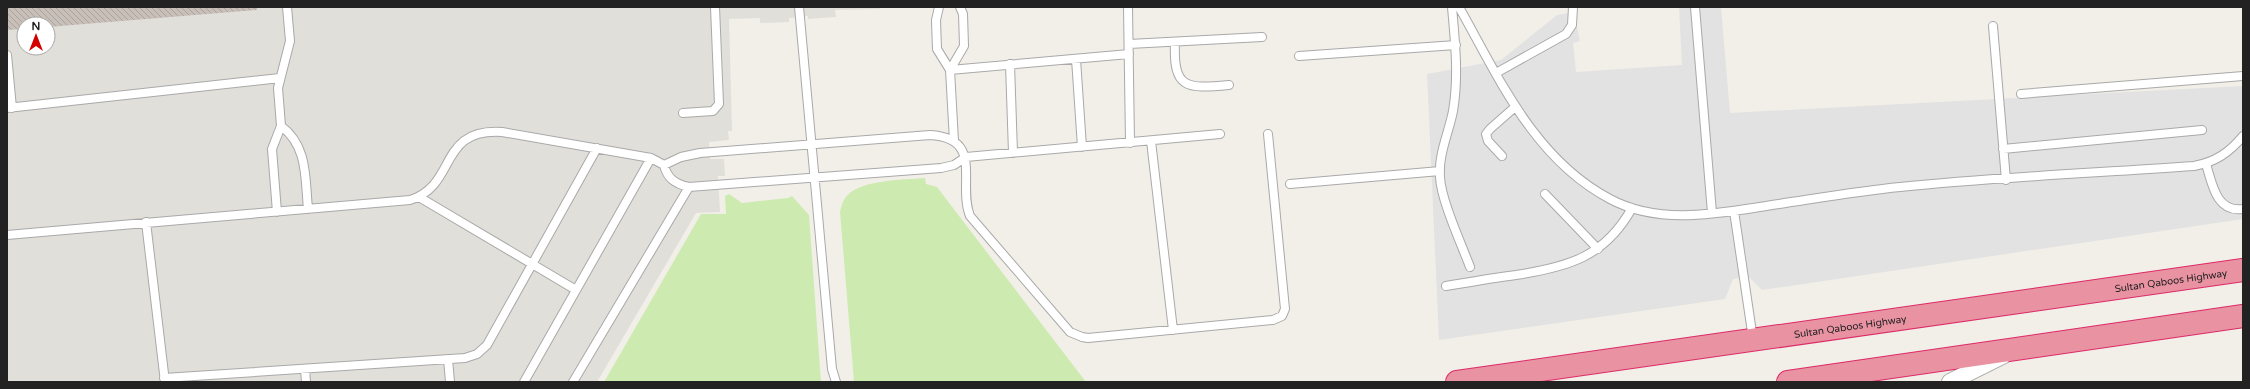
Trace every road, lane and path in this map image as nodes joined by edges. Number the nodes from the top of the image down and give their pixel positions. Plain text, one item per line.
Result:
1 (287, 7) edge
2 (715, 7) edge
3 (799, 7) edge
4 (939, 7) edge
5 (960, 7) edge
6 (1128, 7) edge
7 (1452, 7) edge
8 (1459, 7) edge
9 (1573, 7) edge
10 (1696, 7) edge
11 (1993, 26) dead end
12 (1262, 37) dead end
13 (1175, 42) junction
14 (1128, 44) junction
15 (1456, 45) junction
16 (1128, 54) junction
17 (7, 55) edge
18 (1299, 56) dead end
19 (1076, 58) junction
20 (1010, 64) junction
21 (950, 70) junction
22 (1496, 73) junction
23 (2243, 76) edge
24 (280, 78) junction
25 (1229, 85) dead end
26 (2021, 94) dead end
27 (1515, 107) junction
28 (9, 108) edge
29 (683, 113) dead end
30 (281, 126) junction
31 (2202, 130) dead end
32 (1220, 134) dead end
33 (1268, 134) dead end
34 (2243, 136) edge
35 (1151, 140) junction
36 (954, 141) junction
37 (1130, 143) junction
38 (811, 144) junction
39 (1082, 147) junction
40 (597, 148) junction
41 (2003, 149) junction
42 (1013, 153) junction
43 (1502, 156) dead end
44 (966, 157) junction
45 (651, 158) junction
46 (2206, 164) junction
47 (664, 165) junction
48 (1440, 172) junction
49 (814, 177) junction
50 (2006, 180) junction
51 (1290, 184) dead end
52 (689, 186) junction
53 (1545, 194) dead end
54 (419, 197) junction
55 (1632, 208) junction
56 (308, 209) junction
57 (2243, 209) edge
58 (1734, 211) junction
59 (277, 212) junction
60 (1712, 213) junction
61 (146, 222) junction
62 (7, 235) edge
63 (1598, 249) junction
64 (532, 266) junction
65 (1470, 267) dead end
66 (2243, 270) edge
67 (1446, 286) dead end
68 (576, 290) junction
69 (2243, 316) edge
70 (1173, 330) junction
71 (1753, 340) junction
72 (2019, 349) junction
73 (448, 359) junction
74 (305, 369) junction
75 (832, 369) junction
76 (164, 380) edge
77 (306, 382) edge
78 (450, 382) edge
79 (524, 382) edge
80 (573, 382) edge
81 (829, 382) edge
82 (836, 382) edge
83 (1457, 382) edge
84 (1788, 382) edge
85 (1950, 382) edge

1 - 24 lane
2 - 29 lane
3 - 38 lane
4 - 21 lane
5 - 21 lane
6 - 14 lane
7 - 15 lane
8 - 22 lane
9 - 22 lane
10 - 60 lane
11 - 41 lane
12 - 13 lane
13 - 14 lane
13 - 25 lane
14 - 16 lane
15 - 18 lane
15 - 48 lane
16 - 19 lane
16 - 37 lane
17 - 28 lane
19 - 20 lane
19 - 39 lane
20 - 21 lane
20 - 42 lane
21 - 36 lane
22 - 27 lane
23 - 26 lane
24 - 28 lane
24 - 30 lane
27 - 43 lane
27 - 55 lane
30 - 56 lane
30 - 59 lane
31 - 41 lane
32 - 35 lane
33 - 70 lane
34 - 46 lane
35 - 37 lane
35 - 70 lane
36 - 38 lane
36 - 44 lane
37 - 39 lane
38 - 47 lane
38 - 49 lane
39 - 42 lane
40 - 45 lane
40 - 54 lane
40 - 64 lane
41 - 50 lane
42 - 44 lane
44 - 49 lane
44 - 70 lane
45 - 47 lane
45 - 68 lane
46 - 50 lane
46 - 57 lane
47 - 52 lane
48 - 51 lane
48 - 65 lane
49 - 52 lane
49 - 75 lane
50 - 58 lane
52 - 80 lane
53 - 63 lane
54 - 56 lane
54 - 64 lane
55 - 60 lane
55 - 63 lane
56 - 59 lane
58 - 60 lane
58 - 71 lane
59 - 61 lane
61 - 62 lane
61 - 76 lane
63 - 67 lane
64 - 68 lane
64 - 73 lane
66 - 71 highway, Sultan Qaboos Highway
68 - 79 lane
69 - 72 highway
71 - 83 highway, Sultan Qaboos Highway
72 - 84 highway
72 - 85 street
73 - 74 lane
73 - 78 lane
74 - 76 lane
74 - 77 lane
75 - 81 lane
75 - 82 lane

